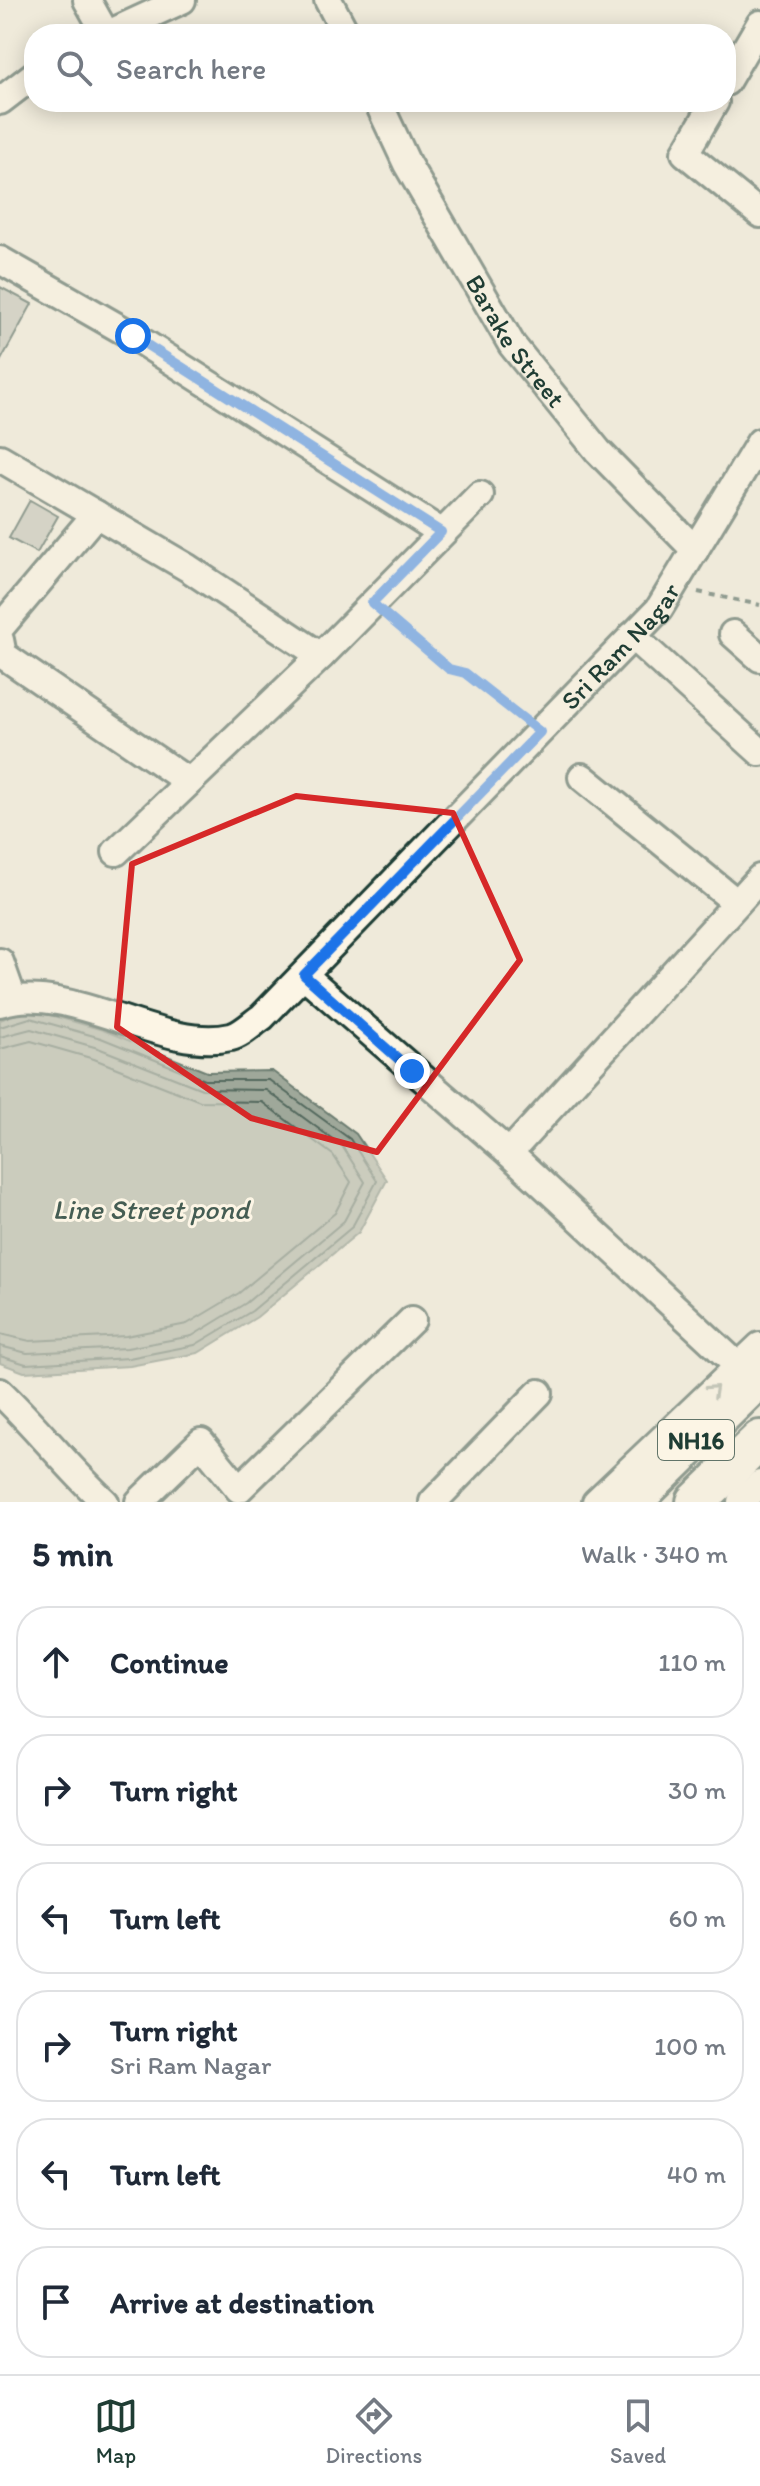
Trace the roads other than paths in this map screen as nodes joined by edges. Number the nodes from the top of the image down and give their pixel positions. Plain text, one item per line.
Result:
1 (87, 0) edge
2 (182, 0) edge
3 (328, 0) edge
4 (101, 24) edge
5 (129, 24) edge
6 (341, 24) edge
7 (760, 24) edge
8 (736, 65) edge
9 (24, 83) edge
10 (0, 101) edge
11 (383, 112) edge
12 (709, 112) edge
13 (760, 214) edge
14 (0, 260) edge
15 (760, 442) edge
16 (0, 458) edge
17 (480, 495) dead end
18 (96, 514) junction
19 (441, 532) junction
20 (695, 550) junction
21 (0, 628) edge
22 (733, 634) dead end
23 (632, 636) junction
24 (0, 640) edge
25 (321, 656) junction
26 (760, 658) edge
27 (760, 752) edge
28 (582, 777) dead end
29 (189, 782) junction
30 (116, 852) dead end
31 (760, 878) edge
32 (737, 903) junction
33 (0, 962) edge
34 (304, 975) junction
35 (7, 1001) edge
36 (509, 1153) junction
37 (412, 1320) dead end
38 (760, 1346) edge
39 (749, 1372) edge
40 (0, 1392) edge
41 (539, 1393) dead end
42 (760, 1440) edge
43 (760, 1484) edge
44 (105, 1502) edge
45 (139, 1502) edge
46 (433, 1502) edge
47 (596, 1502) edge
48 (632, 1502) edge
49 (696, 1502) edge
50 (741, 1502) edge

1 - 4 street
2 - 5 street
3 - 6 street
7 - 8 street
9 - 10 street
11 - 20 street, Barake Street
12 - 13 street
14 - 19 street
15 - 20 street, Sri Ram Nagar
16 - 18 street
17 - 19 street
18 - 21 street
18 - 25 street
19 - 25 street
20 - 23 street, Sri Ram Nagar
22 - 26 street
23 - 27 street
23 - 34 street, Sri Ram Nagar
24 - 29 street
25 - 29 street
28 - 32 street
29 - 30 street
31 - 32 street
32 - 36 street
33 - 35 street
34 - 35 street, Sri Ram Nagar
34 - 36 street
36 - 39 street
37 - 45 street
38 - 39 street
47 -> 39 street
39 - 48 highway, NH16
40 - 44 street
41 - 46 street
42 - 49 highway, NH16
43 - 50 street

